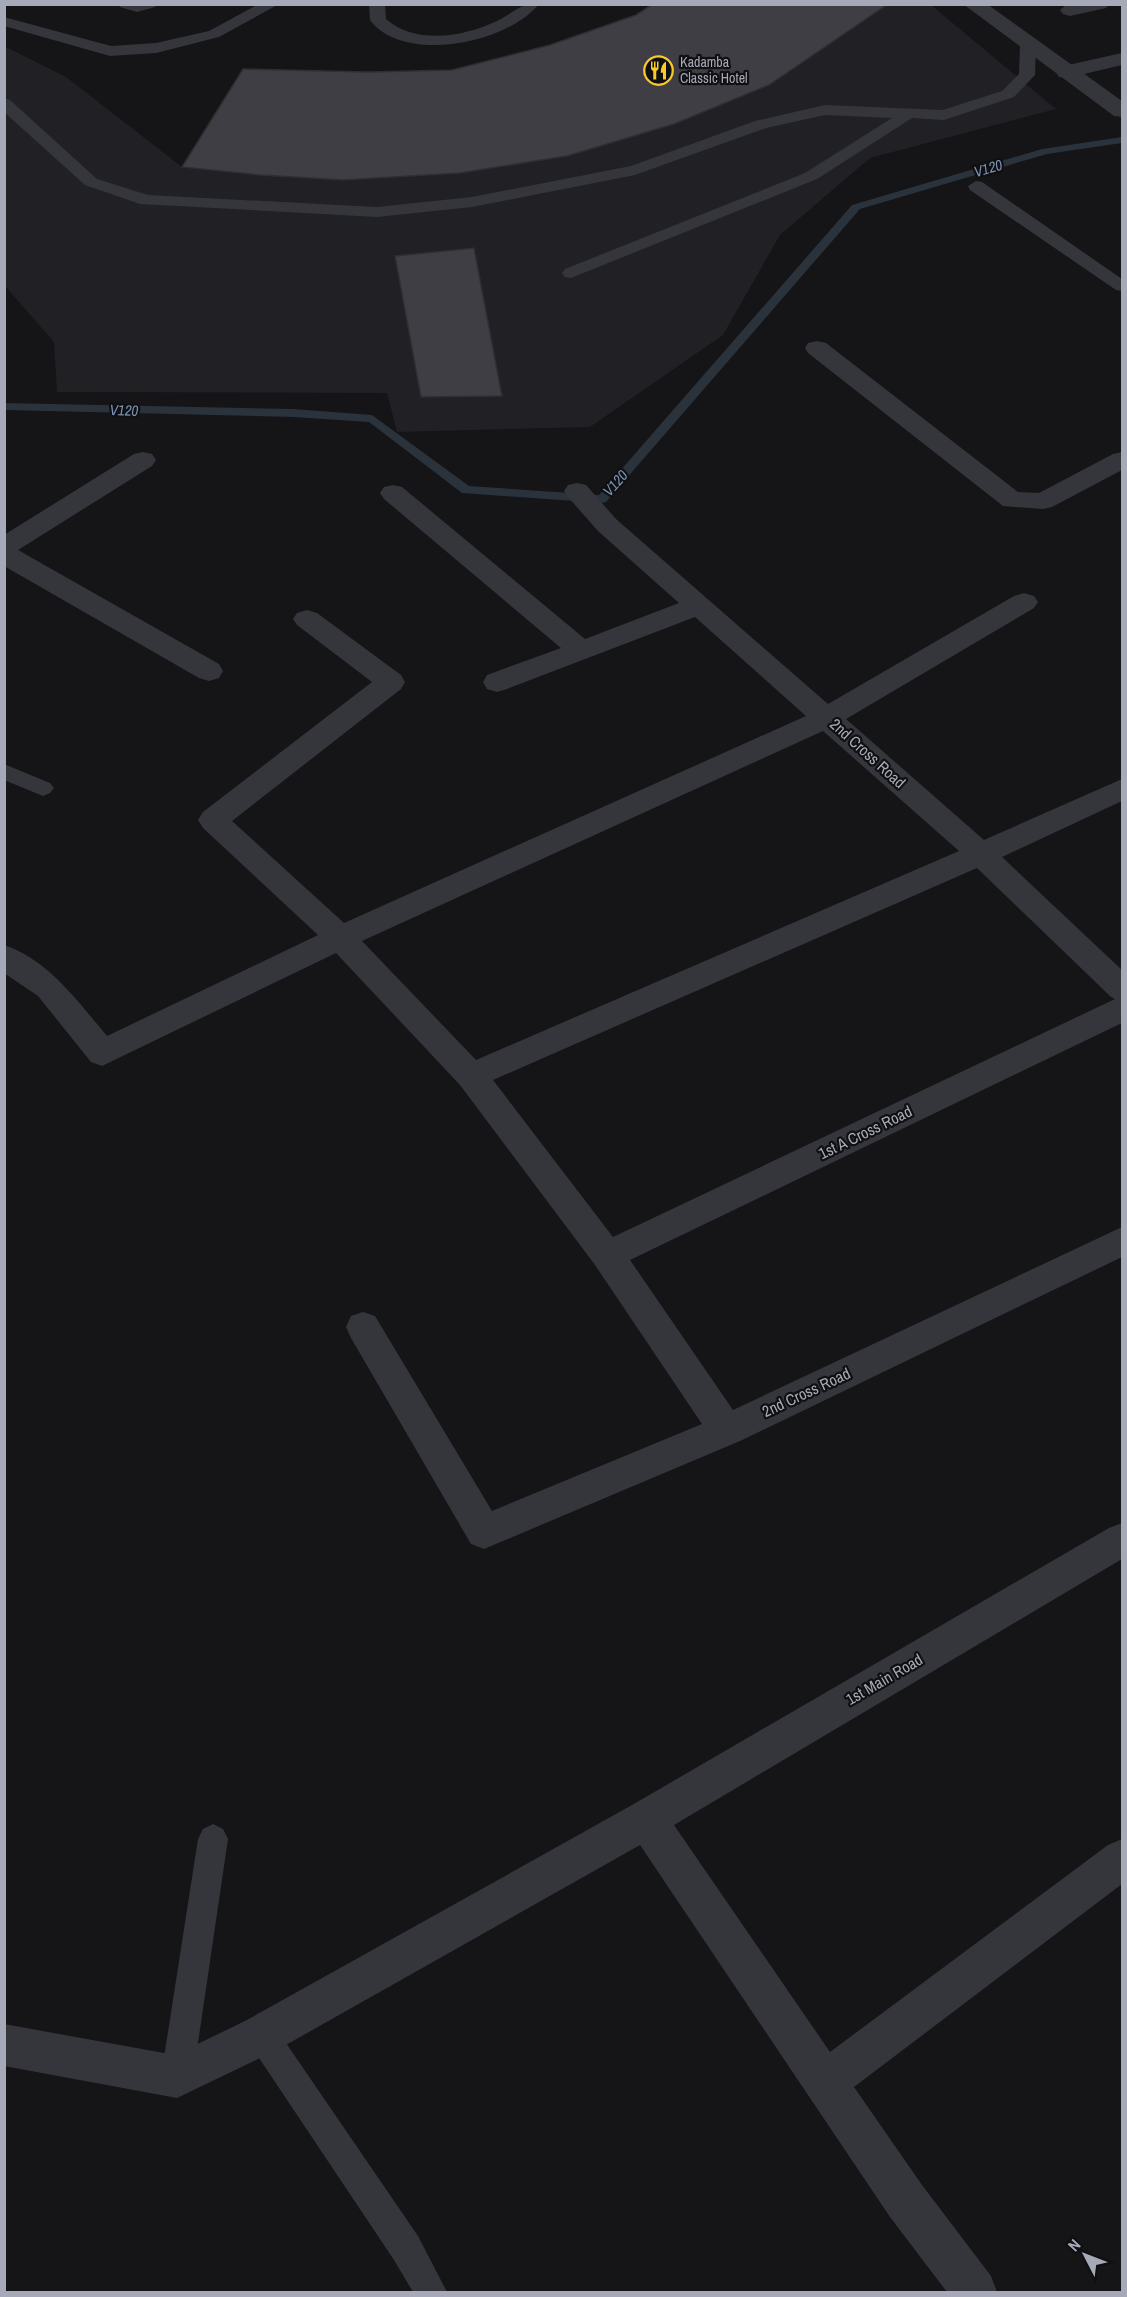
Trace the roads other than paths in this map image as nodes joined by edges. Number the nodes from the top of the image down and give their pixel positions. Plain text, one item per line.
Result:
1 (125, 4) edge
2 (150, 4) edge
3 (272, 4) edge
4 (377, 4) edge
5 (532, 4) edge
6 (973, 4) edge
7 (1099, 4) edge
8 (1071, 10) dead end
9 (4, 21) edge
10 (1028, 45) junction
11 (1122, 59) edge
12 (1067, 72) junction
13 (4, 103) edge
14 (1122, 111) edge
15 (910, 113) junction
16 (976, 186) dead end
17 (571, 273) dead end
18 (1122, 286) edge
19 (818, 348) dead end
20 (143, 460) dead end
21 (1122, 460) edge
22 (393, 493) dead end
23 (592, 508) dead end
24 (4, 547) edge
25 (4, 554) edge
26 (1024, 602) dead end
27 (699, 606) junction
28 (307, 619) dead end
29 (582, 651) junction
30 (209, 671) dead end
31 (497, 682) dead end
32 (828, 717) junction
33 (4, 771) edge
34 (43, 788) dead end
35 (1122, 789) edge
36 (981, 854) junction
37 (340, 938) junction
38 (4, 957) edge
39 (1122, 989) edge
40 (1122, 1009) edge
41 (471, 1076) junction
42 (1122, 1241) edge
43 (607, 1256) junction
44 (363, 1327) dead end
45 (727, 1430) junction
46 (1122, 1540) edge
47 (646, 1819) junction
48 (213, 1839) dead end
49 (1122, 1859) edge
50 (262, 2035) junction
51 (4, 2045) edge
52 (177, 2077) junction
53 (825, 2083) junction
54 (431, 2292) edge
55 (975, 2292) edge

1 - 2 lane
3 - 9 lane
4 - 5 lane
6 - 10 street
7 - 8 street
10 - 12 street
10 - 15 lane
11 - 12 street
12 - 14 street
13 - 15 lane
15 - 17 lane
16 - 18 lane
19 - 21 street
20 - 24 street
22 - 29 street
23 - 27 street, 2nd Cross Road
25 - 30 street
26 - 32 street
27 - 29 street
27 - 32 street, 2nd Cross Road
28 - 37 street
29 - 31 street
32 - 36 street, 2nd Cross Road
32 - 37 street
33 - 34 lane
35 - 36 street
36 - 39 street, 2nd Cross Road
36 - 41 street
37 - 38 street
37 - 41 street
40 - 43 street, 1st A Cross Road
41 - 43 street
42 - 45 street, 2nd Cross Road
43 - 45 street
44 - 45 street, 2nd Cross Road
46 - 47 street, 1st Main Road
47 - 50 street, 1st Main Road
47 - 53 street
48 - 52 lane
49 - 53 street
50 - 52 street, 1st Main Road
50 - 54 lane
51 - 52 street
53 - 55 street

